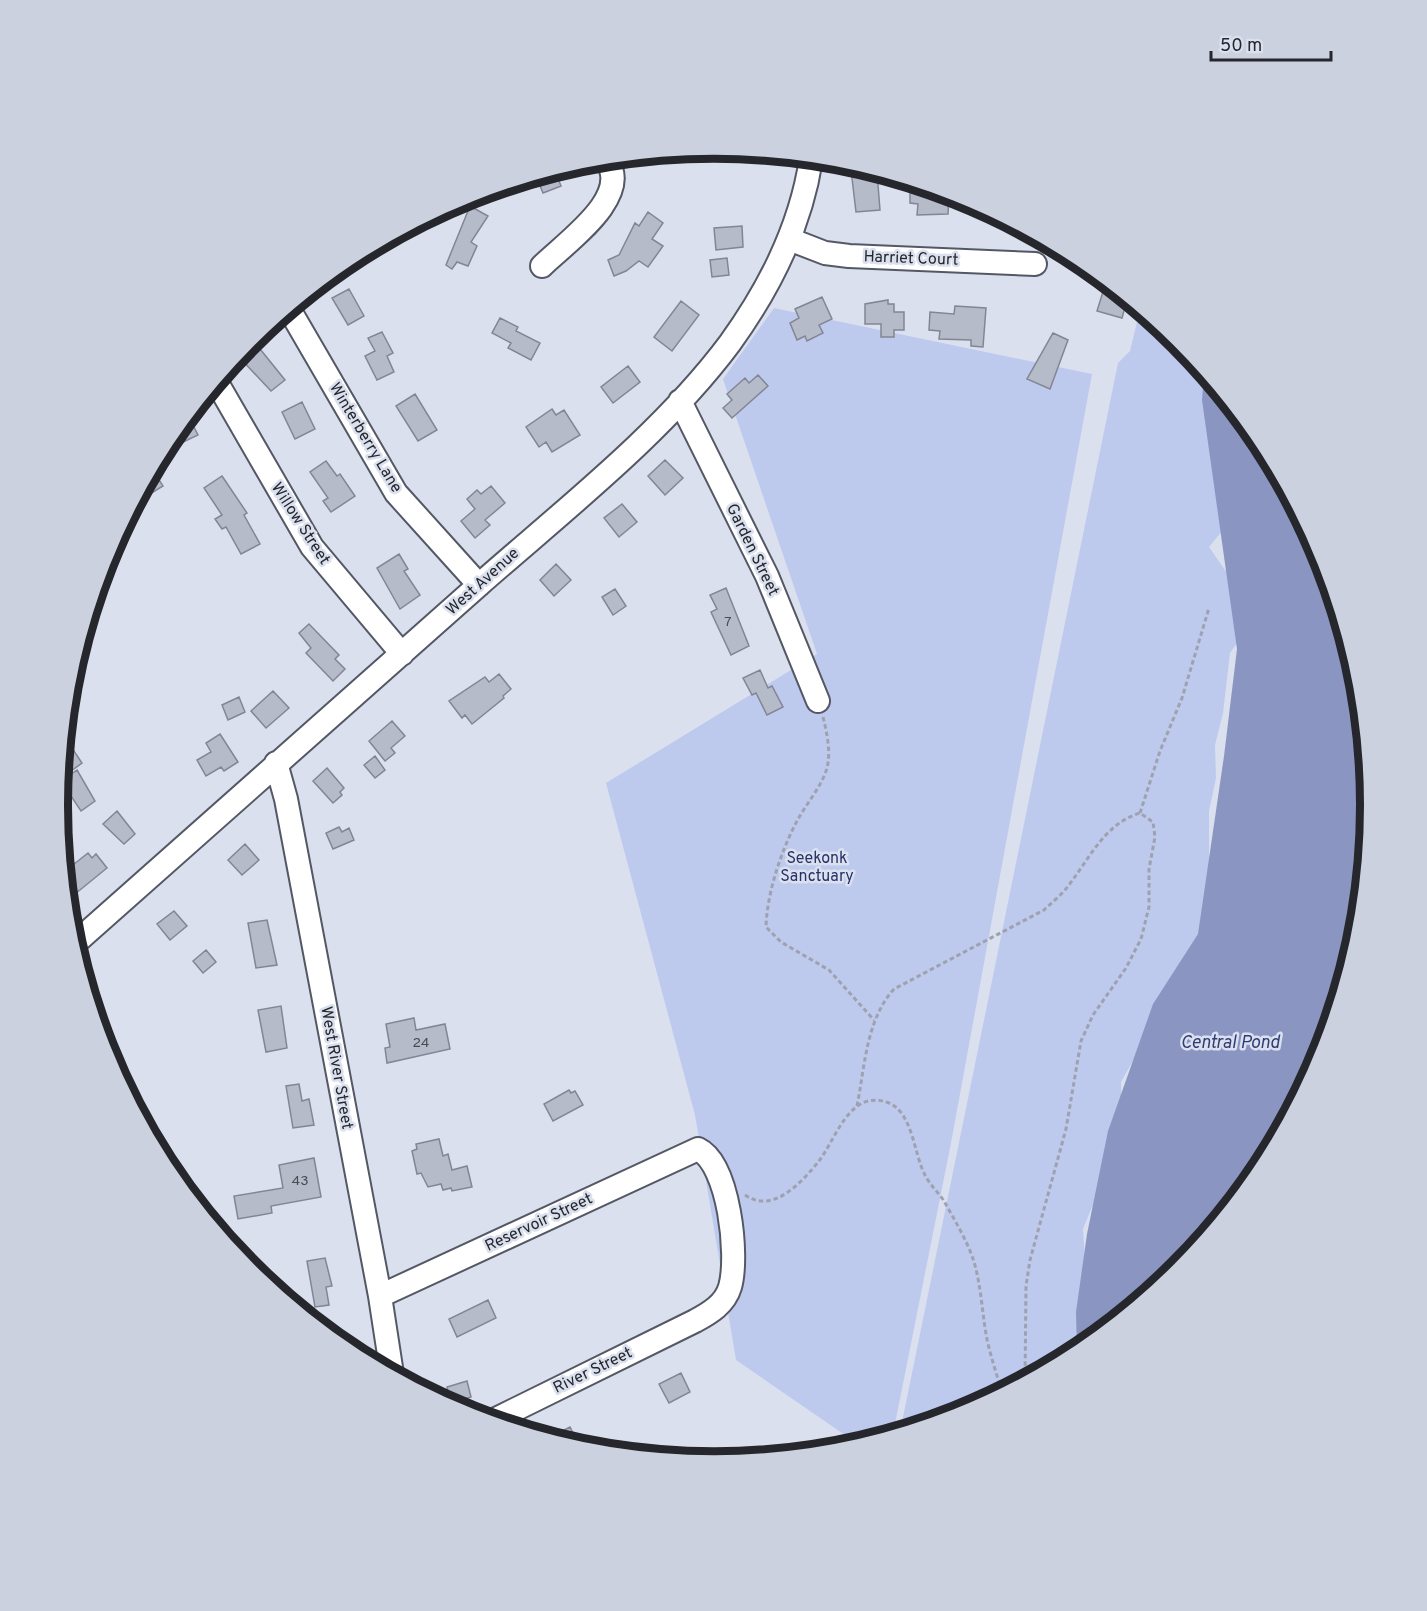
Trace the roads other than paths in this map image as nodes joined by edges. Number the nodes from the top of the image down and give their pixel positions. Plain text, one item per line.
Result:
1 (809, 167) edge
2 (609, 168) edge
3 (789, 239) junction
4 (1035, 264) dead end
5 (542, 266) dead end
6 (293, 316) edge
7 (221, 389) edge
8 (680, 401) junction
9 (479, 585) junction
10 (402, 654) junction
11 (818, 701) road end
12 (276, 763) junction
13 (81, 938) edge
14 (698, 1149) joint
15 (380, 1296) junction
16 (391, 1365) edge
17 (503, 1416) edge

1 - 3 street, West Avenue
2 - 5 street
3 - 4 street, Harriet Court
3 - 8 street, West Avenue
6 - 9 street, Winterberry Lane
7 - 10 street, Willow Street
8 - 9 street, West Avenue
8 - 11 street, Garden Street
9 - 10 street, West Avenue
10 - 12 street, West Avenue
12 - 13 street, West Avenue
12 - 15 street, West River Street
14 - 15 street, Reservoir Street
14 - 17 street, River Street
15 - 16 street, West River Street

